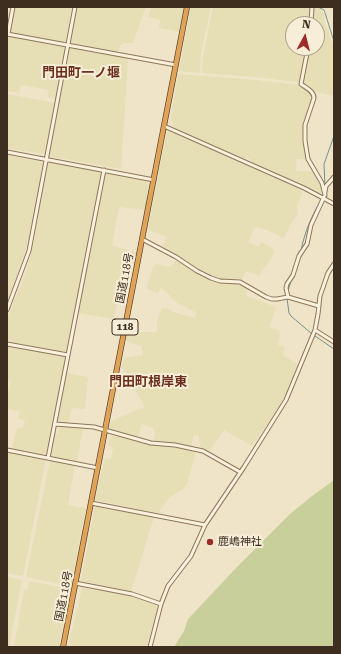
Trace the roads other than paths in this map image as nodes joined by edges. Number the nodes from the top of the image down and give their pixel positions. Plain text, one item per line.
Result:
1 (13, 7) edge
2 (75, 7) edge
3 (187, 7) edge
4 (7, 34) edge
5 (68, 45) junction
6 (306, 56) edge
7 (176, 65) junction
8 (164, 126) junction
9 (7, 152) edge
10 (46, 159) junction
11 (104, 170) junction
12 (334, 177) edge
13 (154, 180) junction
14 (324, 196) junction
15 (334, 204) edge
16 (142, 239) junction
17 (334, 264) edge
18 (288, 297) junction
19 (318, 306) junction
20 (7, 310) edge
21 (315, 330) junction
22 (334, 342) edge
23 (7, 344) edge
24 (68, 355) junction
25 (55, 424) junction
26 (105, 430) junction
27 (7, 450) edge
28 (48, 458) junction
29 (98, 468) junction
30 (240, 472) junction
31 (91, 503) junction
32 (205, 525) junction
33 (75, 583) junction
34 (161, 604) junction
35 (63, 647) edge
36 (150, 647) edge

1 - 4 street
2 - 5 street
3 - 7 highway, 国道118号 / 118
4 - 5 street
5 - 7 street
5 - 10 street
6 - 14 street
7 - 8 highway, 国道118号 / 118
8 - 13 highway, 国道118号 / 118
8 - 14 street
9 - 10 street
10 - 11 street
10 - 20 street
11 - 13 street
11 - 24 street
12 - 14 street
13 - 16 highway, 国道118号 / 118
14 - 15 street
14 - 18 street
16 - 18 street
16 - 26 highway, 国道118号 / 118
17 - 19 street
18 - 19 street
19 - 21 street
21 - 22 street
21 - 30 street
23 - 24 street
24 - 25 street
25 - 26 street
25 - 28 street
26 - 29 highway, 国道118号 / 118
26 - 30 street
27 - 28 street
28 - 29 street
29 - 31 highway, 国道118号 / 118
30 - 32 street
31 - 32 street
31 - 33 highway, 国道118号 / 118
32 - 34 street
33 - 34 street
33 - 35 highway, 国道118号 / 118
34 - 36 street

